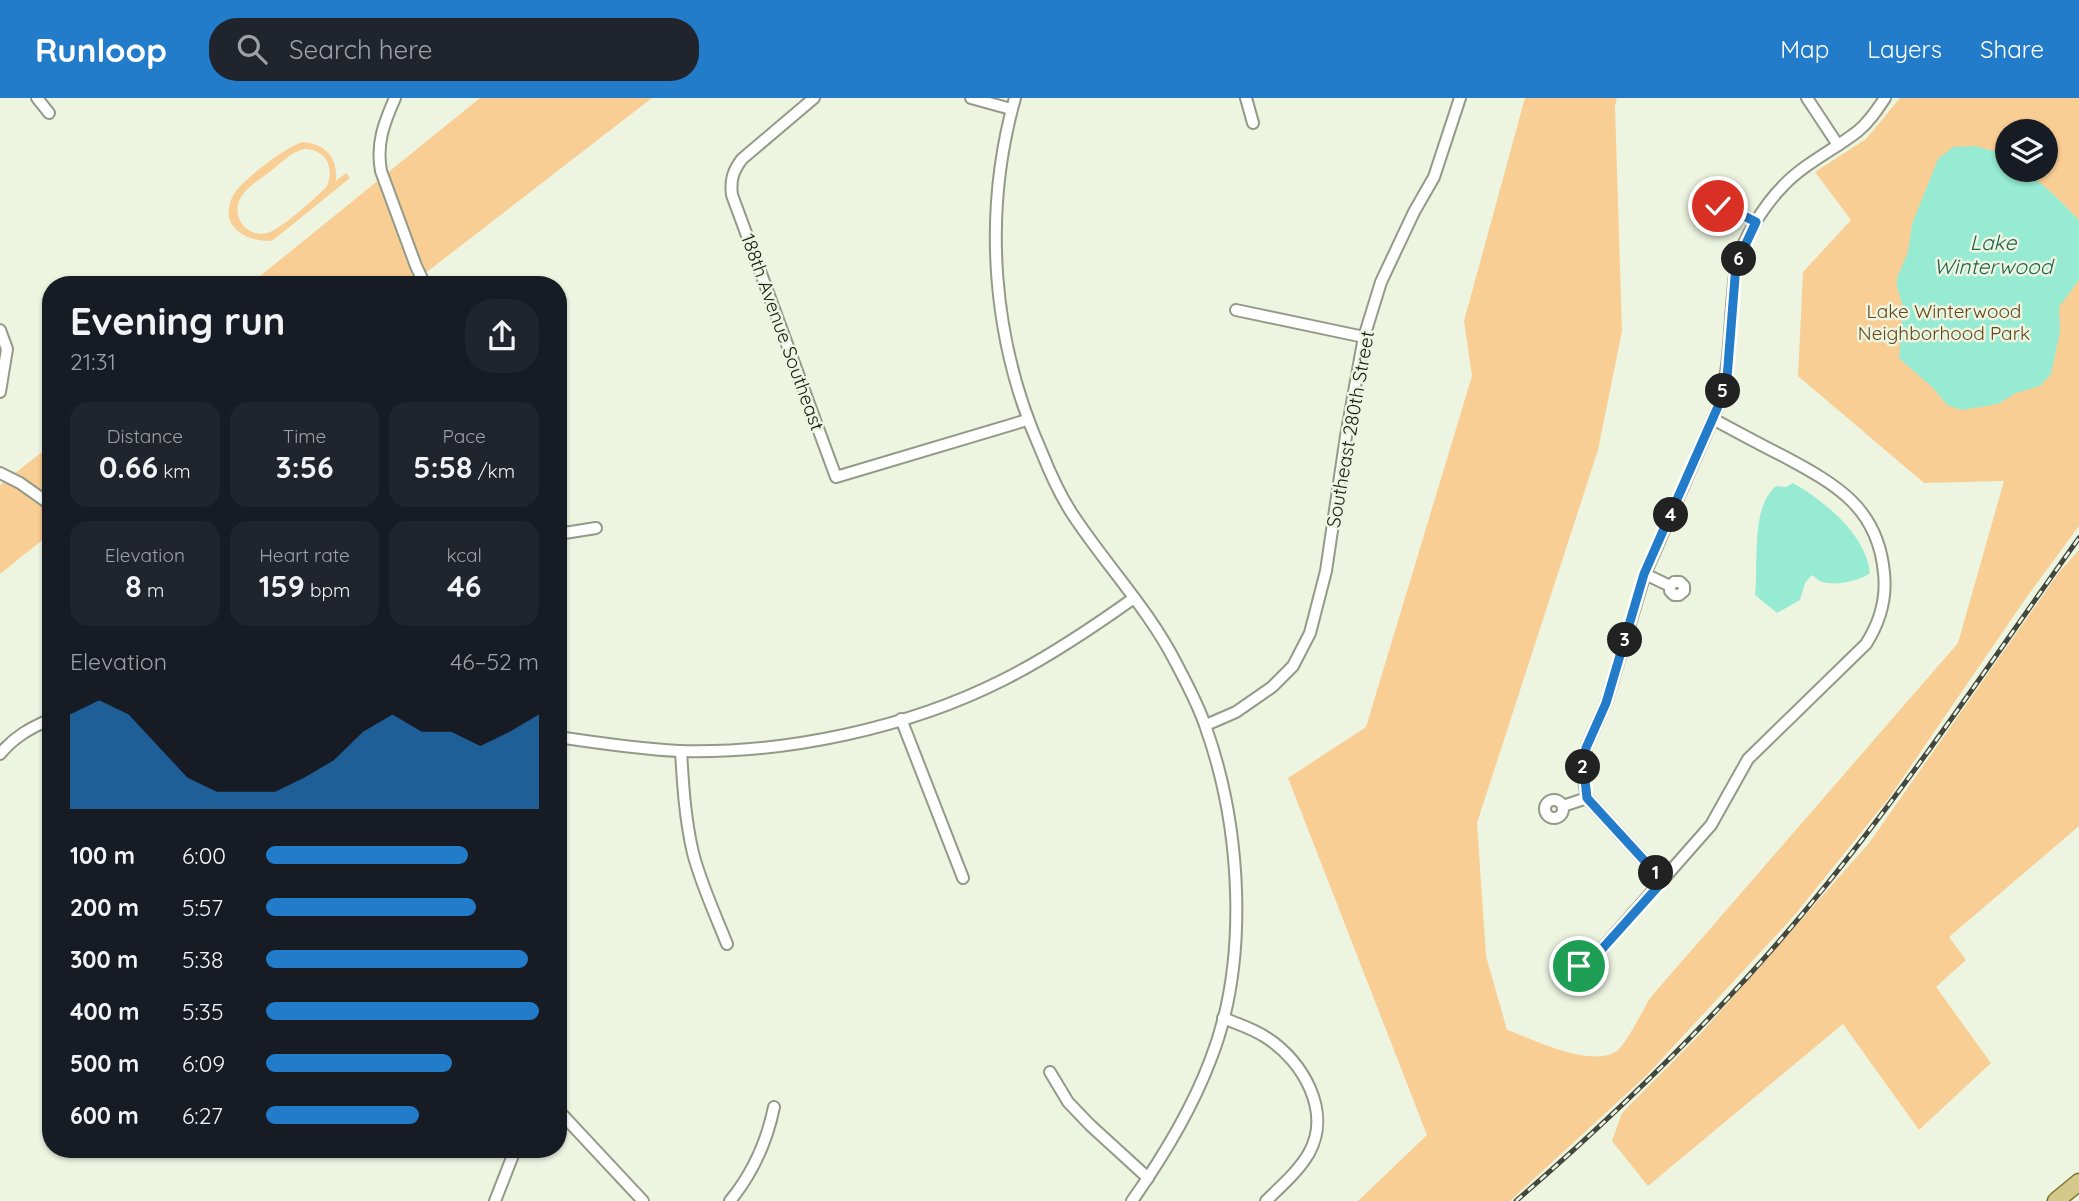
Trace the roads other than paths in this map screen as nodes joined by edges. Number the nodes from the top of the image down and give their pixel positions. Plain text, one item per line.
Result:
1 (37, 98) edge
2 (395, 98) edge
3 (814, 98) edge
4 (971, 98) edge
5 (1246, 98) edge
6 (1460, 98) edge
7 (1807, 98) edge
8 (1885, 98) edge
9 (1013, 104) edge
10 (49, 113) dead end
11 (1253, 123) dead end
12 (1838, 145) junction
13 (1720, 204) dead end
14 (1756, 222) junction
15 (421, 276) edge
16 (1236, 310) dead end
17 (0, 330) edge
18 (1364, 337) junction
19 (0, 391) edge
20 (1713, 419) junction
21 (1027, 420) junction
22 (0, 473) edge
23 (42, 499) edge
24 (596, 528) dead end
25 (567, 533) edge
26 (1644, 574) junction
27 (1670, 586) dead end
28 (1134, 598) junction
29 (901, 719) junction
30 (42, 723) edge
31 (1206, 726) junction
32 (567, 738) edge
33 (681, 751) junction
34 (0, 754) edge
35 (1587, 798) junction
36 (1563, 806) dead end
37 (963, 878) dead end
38 (1663, 881) junction
39 (727, 944) dead end
40 (1593, 959) dead end
41 (1223, 1018) junction
42 (1051, 1073) dead end
43 (774, 1107) dead end
44 (567, 1120) edge
45 (512, 1158) edge
46 (1148, 1178) junction
47 (2078, 1184) edge
48 (495, 1201) edge
49 (643, 1201) edge
50 (730, 1201) edge
51 (1132, 1201) edge
52 (1266, 1201) edge
53 (2056, 1201) edge

1 - 10 street
2 - 15 street
3 - 21 street, 188th Avenue Southeast
4 - 9 street
5 - 11 street
6 - 18 street, Southeast 280th Street
7 - 12 street
8 - 12 street
9 - 21 street
12 - 14 street
13 - 14 street
14 - 20 street
16 - 18 street
17 - 19 street
18 - 31 street, Southeast 280th Street
20 - 26 street
20 - 38 street
21 - 28 street
22 - 23 street
24 - 25 street
26 - 27 street
26 - 35 street
28 - 29 street
28 - 31 street
29 - 33 street
29 - 37 street
30 - 34 street
31 - 41 street
32 - 33 street
33 - 39 street
35 - 36 street
35 - 38 street
38 - 40 street
41 - 46 street
41 - 52 street
42 - 46 street
43 - 50 street
44 - 49 street
45 - 48 street
46 - 51 street
47 - 53 main road

